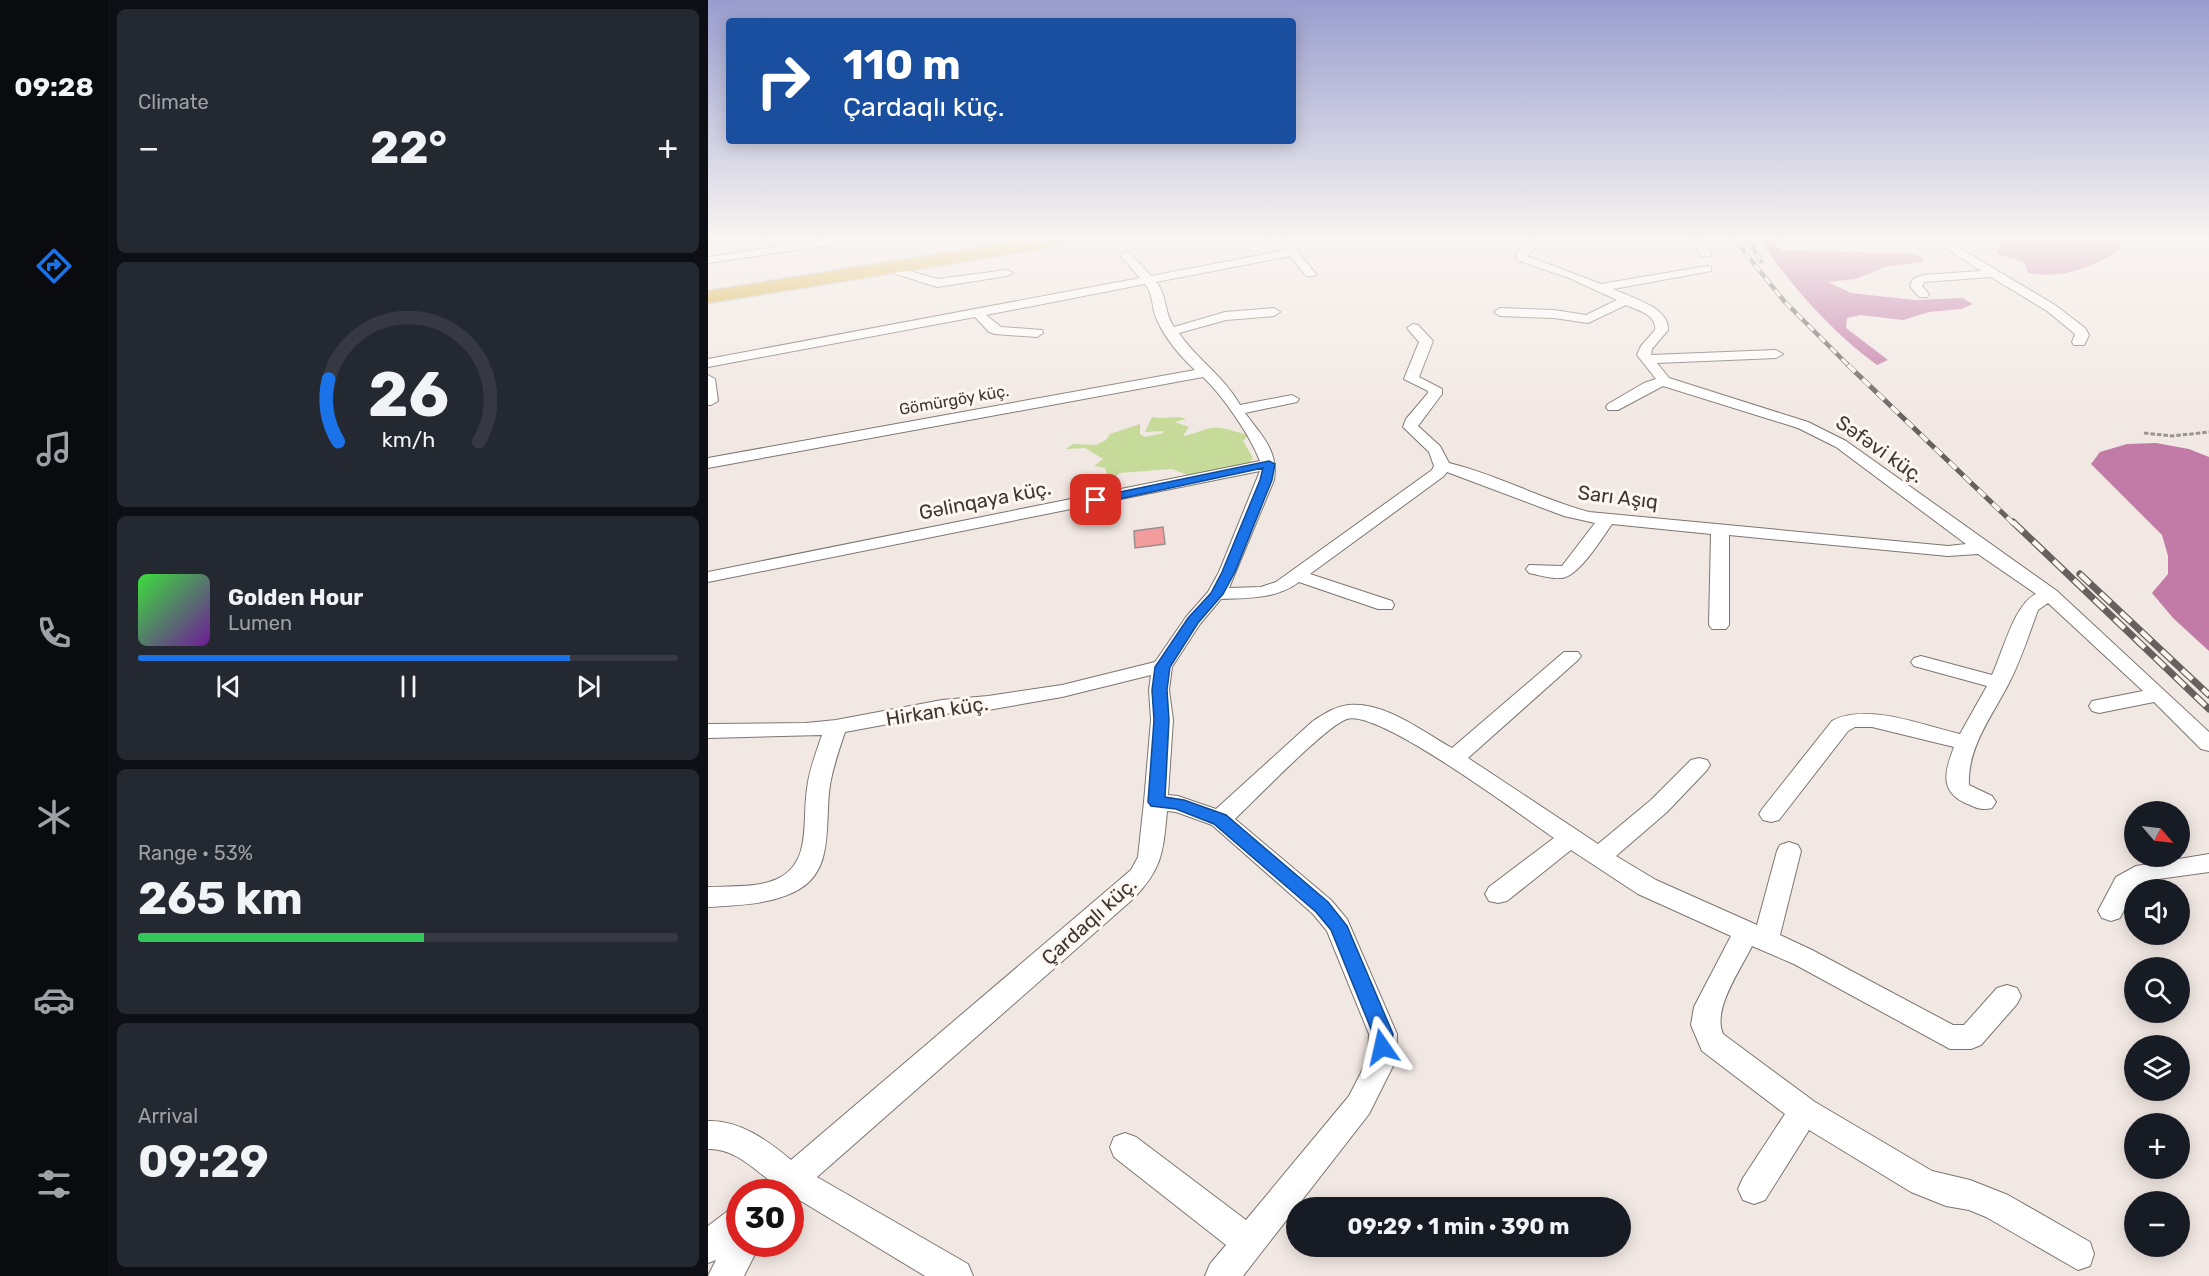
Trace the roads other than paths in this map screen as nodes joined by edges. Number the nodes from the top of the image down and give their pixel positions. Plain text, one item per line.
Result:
1 (1048, 300) edge
2 (1158, 300) edge
3 (1626, 300) joint
4 (2037, 300) edge
5 (1274, 312) dead end
6 (1500, 312) dead end
7 (978, 314) junction
8 (1413, 328) dead end
9 (1173, 331) junction
10 (1037, 333) dead end
11 (2079, 342) dead end
12 (1664, 344) junction
13 (1705, 345) dead end
14 (1776, 354) dead end
15 (1647, 359) junction
16 (708, 363) edge
17 (1207, 372) junction
18 (708, 379) edge
19 (1664, 381) junction
20 (1292, 399) dead end
21 (711, 401) dead end
22 (1613, 407) dead end
23 (1236, 410) junction
24 (708, 463) edge
25 (1269, 464) junction
26 (1443, 466) junction
27 (1607, 519) junction
28 (1720, 528) junction
29 (1982, 548) junction
30 (1535, 568) dead end
31 (1299, 576) junction
32 (708, 577) edge
33 (1216, 594) junction
34 (2050, 594) junction
35 (1385, 605) dead end
36 (1719, 625) dead end
37 (1571, 656) dead end
38 (1921, 663) dead end
39 (1162, 667) junction
40 (1999, 683) junction
41 (2159, 695) junction
42 (2099, 706) dead end
43 (836, 727) junction
44 (708, 732) edge
45 (1966, 743) junction
46 (2209, 744) edge
47 (1453, 759) junction
48 (1699, 765) dead end
49 (1156, 802) junction
50 (1984, 802) dead end
51 (1771, 814) dead end
52 (1220, 819) junction
53 (1571, 838) junction
54 (1789, 851) dead end
55 (1599, 857) junction
56 (2209, 863) edge
57 (1498, 894) dead end
58 (708, 897) edge
59 (2111, 911) dead end
60 (1756, 936) junction
61 (2007, 996) dead end
62 (1804, 1111) junction
63 (708, 1135) edge
64 (1125, 1147) dead end
65 (774, 1179) edge
66 (793, 1179) edge
67 (1754, 1189) dead end
68 (804, 1199) edge
69 (726, 1232) edge
70 (1249, 1242) junction
71 (708, 1247) edge
72 (2078, 1254) dead end
73 (736, 1257) edge
74 (725, 1276) edge
75 (956, 1276) edge
76 (1222, 1276) edge

1 - 7 street
2 - 9 street
3 - 6 street
3 - 12 street
4 - 11 street
5 - 9 street
7 - 10 street
7 - 16 street
8 - 26 street
9 - 17 street
12 - 13 street
12 - 15 street
14 - 15 street
15 - 19 street
17 - 23 street
17 - 24 street, Gömürgöy küç.
18 - 21 street
19 - 22 street
19 - 29 street, Səfəvi küç.
20 - 23 street
23 - 25 street
25 - 32 street, Gəlinqaya küç.
25 - 33 street, Çardaqlı küç.
26 - 27 street, Sarı Aşıq
26 - 31 street
27 - 28 street, Sarı Aşıq
27 - 30 street
28 - 29 street, Sarı Aşıq
28 - 36 street
29 - 34 street, Səfəvi küç.
31 - 33 street
31 - 35 street
33 - 39 street, Çardaqlı küç.
34 - 40 street
34 - 41 street, Səfəvi küç.
37 - 47 street
38 - 40 street
39 - 43 street, Hirkan küç.
39 - 49 street, Çardaqlı küç.
40 - 45 street
41 - 42 street
41 - 46 street, Səfəvi küç.
43 - 44 street, Hirkan küç.
43 - 58 street
45 - 50 street
45 - 51 street
47 - 52 street
47 - 53 street
48 - 55 street
49 - 52 street
49 - 66 street, Çardaqlı küç.
52 - 70 street
53 - 55 street
53 - 57 street
54 - 60 street
55 - 60 street
56 - 59 street
60 - 61 street
60 - 62 street
62 - 67 street
62 - 72 street
63 - 65 street
64 - 70 street
68 - 75 street
69 - 71 street
70 - 76 street
73 - 74 street

